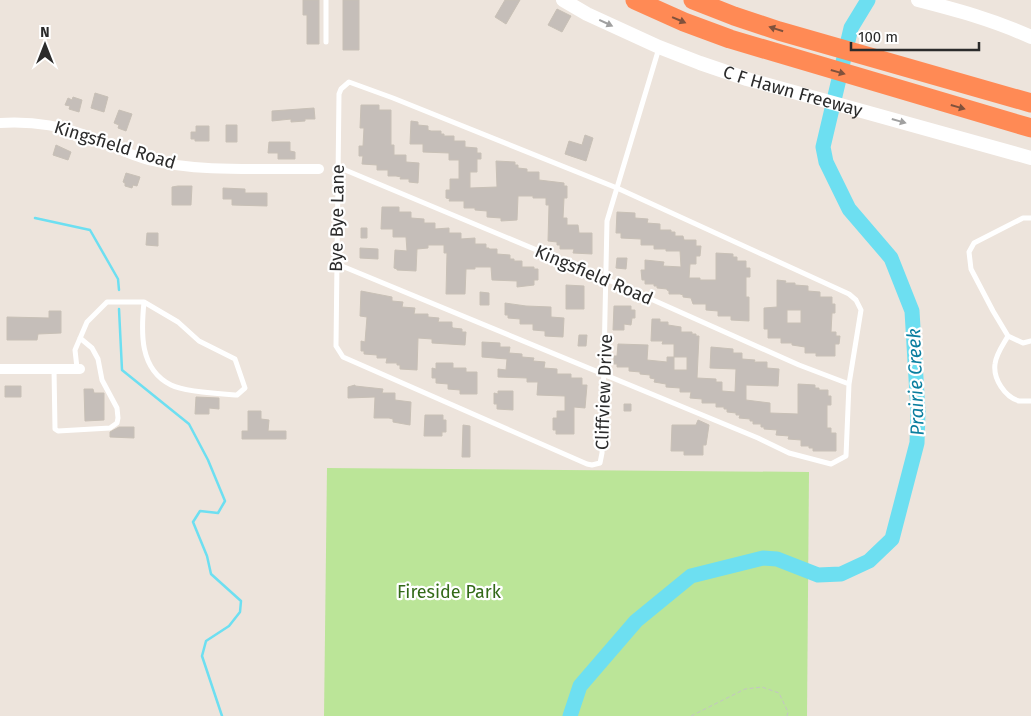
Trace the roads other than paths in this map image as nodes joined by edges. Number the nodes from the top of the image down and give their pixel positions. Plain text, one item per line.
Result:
1 (326, 0) edge
2 (563, 0) edge
3 (635, 0) edge
4 (693, 0) edge
5 (918, 0) edge
6 (1031, 37) edge
7 (326, 42) dead end
8 (659, 47) junction
9 (1031, 103) edge
10 (0, 123) edge
11 (1031, 128) edge
12 (1031, 158) edge
13 (338, 167) junction
14 (319, 169) dead end
15 (617, 188) junction
16 (1031, 218) edge
17 (337, 264) junction
18 (606, 279) junction
19 (144, 302) junction
20 (1008, 336) junction
21 (80, 338) junction
22 (1031, 341) edge
23 (343, 357) joint
24 (0, 369) edge
25 (54, 369) junction
26 (79, 369) joint
27 (605, 375) junction
28 (850, 384) junction
29 (1031, 401) edge

1 - 7 lane
2 -> 8 main road, C F Hawn Freeway
3 -> 11 highway, C F Hawn Freeway
9 -> 4 highway
5 - 6 main road
8 -> 12 main road, C F Hawn Freeway
8 - 15 lane, Cliffview Drive
10 - 14 street, Kingsfield Road
13 - 15 lane, Bye Bye Lane
13 - 17 lane, Bye Bye Lane
13 - 18 lane, Kingsfield Road
15 - 18 lane, Cliffview Drive
15 - 28 lane
16 - 20 lane
17 - 23 lane, Bye Bye Lane
17 - 27 lane
18 - 27 lane, Cliffview Drive
18 - 28 lane, Kingsfield Road
19 - 19 lane
19 - 21 lane
20 - 22 lane
20 - 29 lane
21 - 25 lane
21 - 26 lane
23 - 27 lane, Cliffview Drive
24 - 25 street
25 - 26 street
27 - 28 lane

